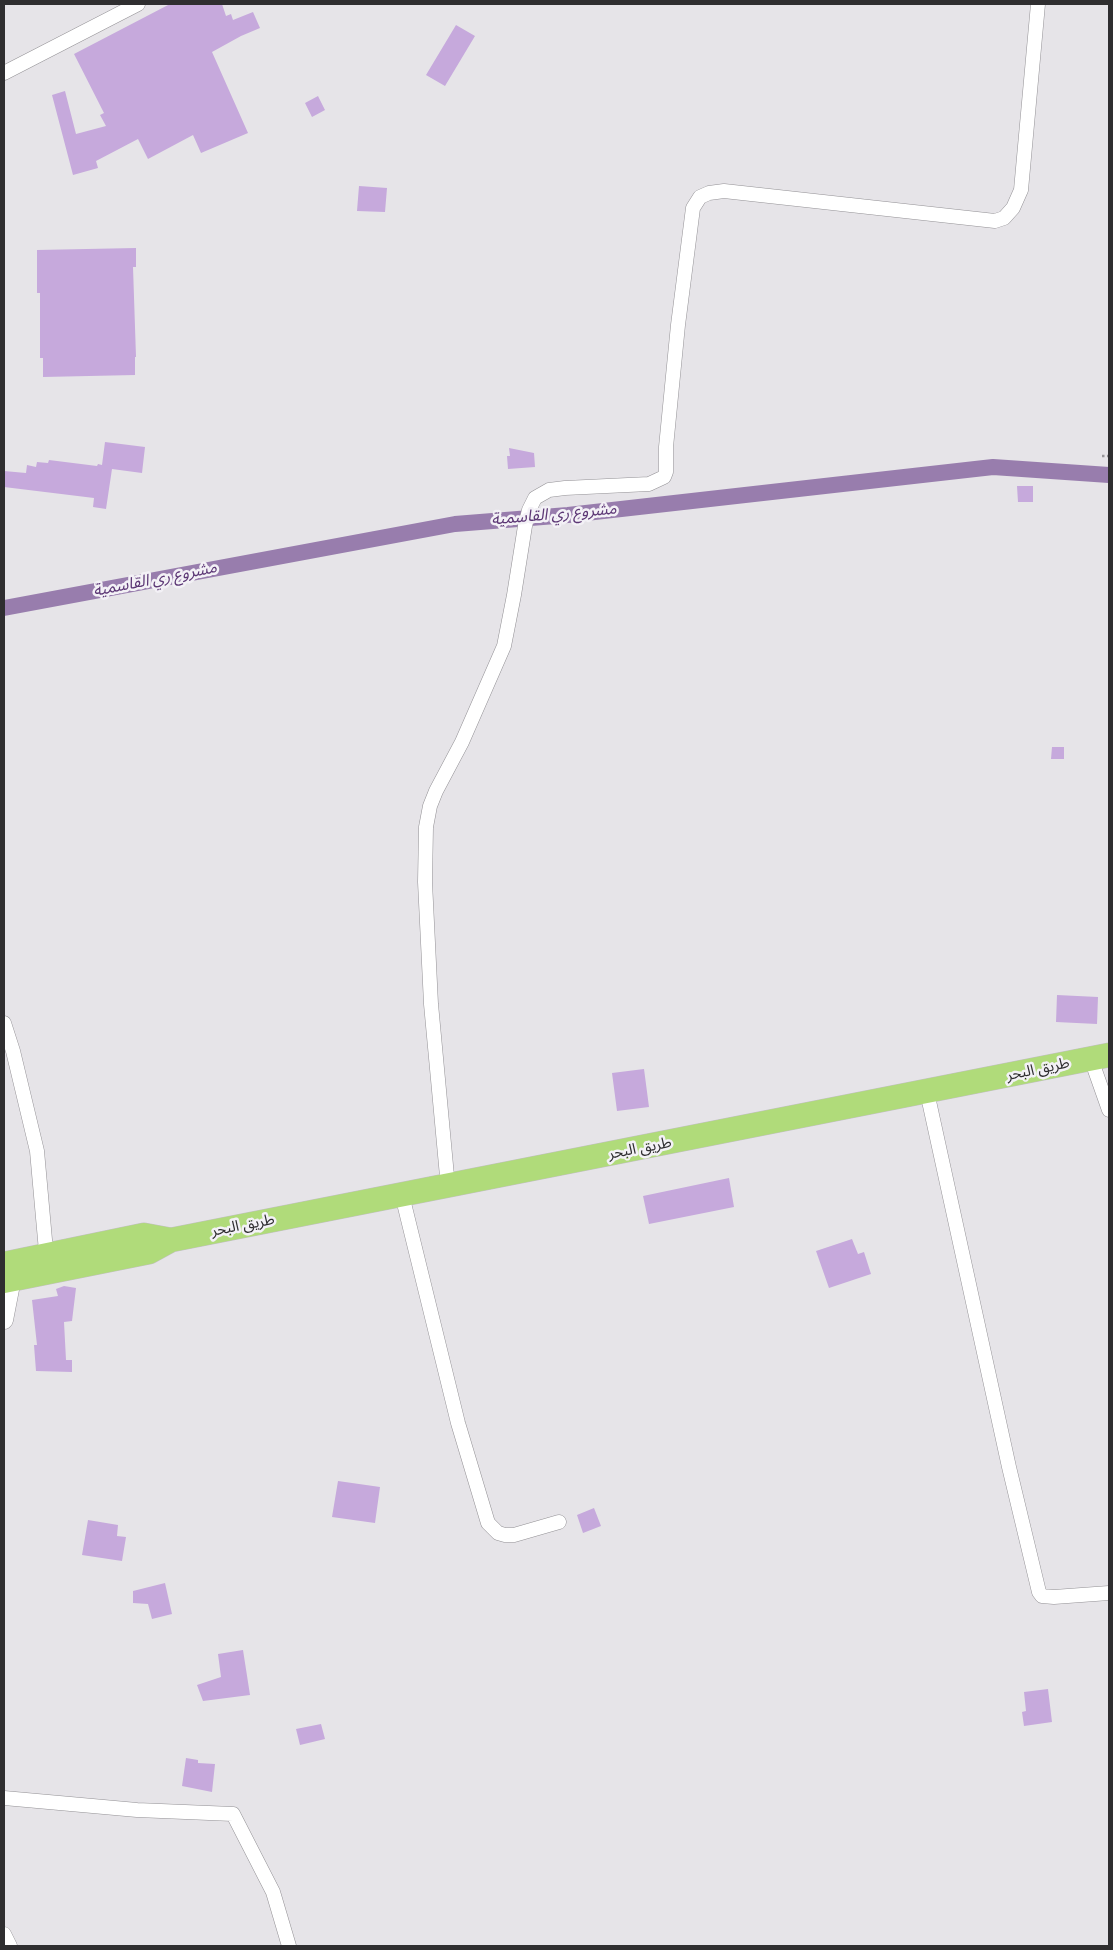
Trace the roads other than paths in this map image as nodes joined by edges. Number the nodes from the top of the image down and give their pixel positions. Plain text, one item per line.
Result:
1 (138, 4) edge
2 (1038, 4) edge
3 (4, 73) edge
4 (4, 1023) edge
5 (1100, 1057) edge
6 (927, 1092) junction
7 (1109, 1110) edge
8 (448, 1187) junction
9 (402, 1196) junction
10 (47, 1264) junction
11 (7, 1272) edge
12 (4, 1320) edge
13 (560, 1522) dead end
14 (1109, 1593) edge
15 (4, 1798) edge
16 (4, 1934) edge
17 (10, 1946) edge
18 (289, 1946) edge

1 - 3 street
2 - 8 street
4 - 10 street
5 - 6 highway, طريق البحر
5 - 7 street
6 - 8 highway, طريق البحر
6 - 14 street
8 - 9 highway, طريق البحر
9 - 10 highway, طريق البحر
9 - 13 street
10 - 11 highway, طريق البحر
11 - 12 street
15 - 18 street
16 - 17 street

